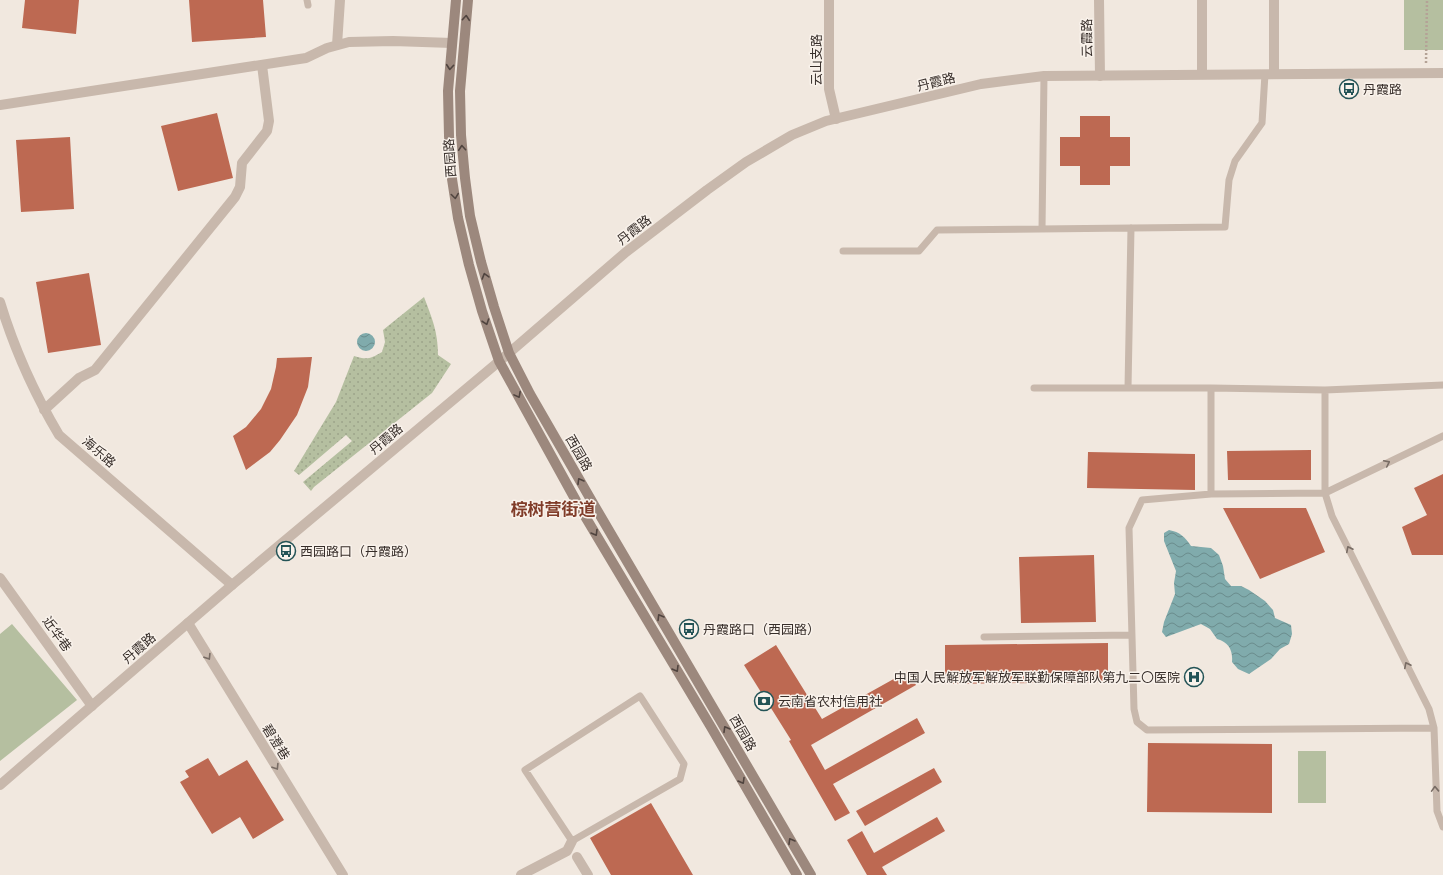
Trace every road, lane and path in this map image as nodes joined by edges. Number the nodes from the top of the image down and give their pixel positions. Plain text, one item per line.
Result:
1 (340, 0) edge
2 (456, 0) edge
3 (468, 0) edge
4 (829, 0) edge
5 (1099, 0) edge
6 (1202, 0) edge
7 (1274, 0) edge
8 (1426, 0) edge
9 (452, 43) junction
10 (337, 45) junction
11 (262, 64) junction
12 (1426, 73) junction
13 (1443, 73) edge
14 (1202, 74) junction
15 (1270, 74) junction
16 (1044, 76) junction
17 (1100, 76) junction
18 (0, 106) edge
19 (836, 119) junction
20 (1131, 228) junction
21 (1042, 229) junction
22 (842, 251) dead end
23 (0, 302) edge
24 (509, 353) junction
25 (499, 361) junction
26 (1443, 385) edge
27 (1034, 388) dead end
28 (1128, 388) junction
29 (1211, 388) junction
30 (1325, 390) junction
31 (44, 410) junction
32 (1443, 436) edge
33 (1325, 493) junction
34 (1211, 494) junction
35 (0, 578) edge
36 (232, 585) junction
37 (188, 623) junction
38 (1132, 635) junction
39 (984, 636) dead end
40 (92, 706) junction
41 (1434, 728) junction
42 (0, 785) edge
43 (1443, 827) edge
44 (572, 841) junction
45 (577, 857) dead end
46 (339, 874) edge
47 (521, 875) edge
48 (588, 875) edge
49 (797, 875) edge
50 (811, 875) edge

1 - 10 street
2 - 9 main road, 西园路
24 -> 3 main road, 西园路
4 - 19 street, 云山支路
5 - 17 street, 云霞路
6 - 14 street
7 - 15 street
8 - 12 path
9 - 10 street
9 -> 25 main road, 西园路
10 - 11 street
11 - 18 street
11 - 31 street
12 - 13 street, 丹霞路
12 - 15 street, 丹霞路
14 - 15 street, 丹霞路
14 - 17 street, 丹霞路
15 - 20 lane
16 - 17 street, 丹霞路
16 - 19 street, 丹霞路
16 - 21 lane
19 - 24 street, 丹霞路
20 - 21 lane
20 - 28 lane
21 - 22 lane
23 - 31 street, 海乐路
24 - 25 street, 丹霞路
50 -> 24 main road, 西园路
25 - 36 street, 丹霞路
25 -> 49 main road, 西园路
26 - 30 lane
27 - 28 lane
28 - 29 lane
29 - 30 lane
29 - 34 lane
30 - 33 lane
31 - 36 street, 海乐路
33 -> 32 lane
33 - 34 lane
41 -> 33 lane
34 - 38 lane
35 - 40 street, 近华巷
36 - 37 street, 丹霞路
37 - 40 street, 丹霞路
37 -> 46 street, 碧澄巷
38 - 39 lane
38 - 41 lane
40 - 42 street, 丹霞路
43 -> 41 lane
44 - 44 lane
44 - 47 street
45 - 48 street

